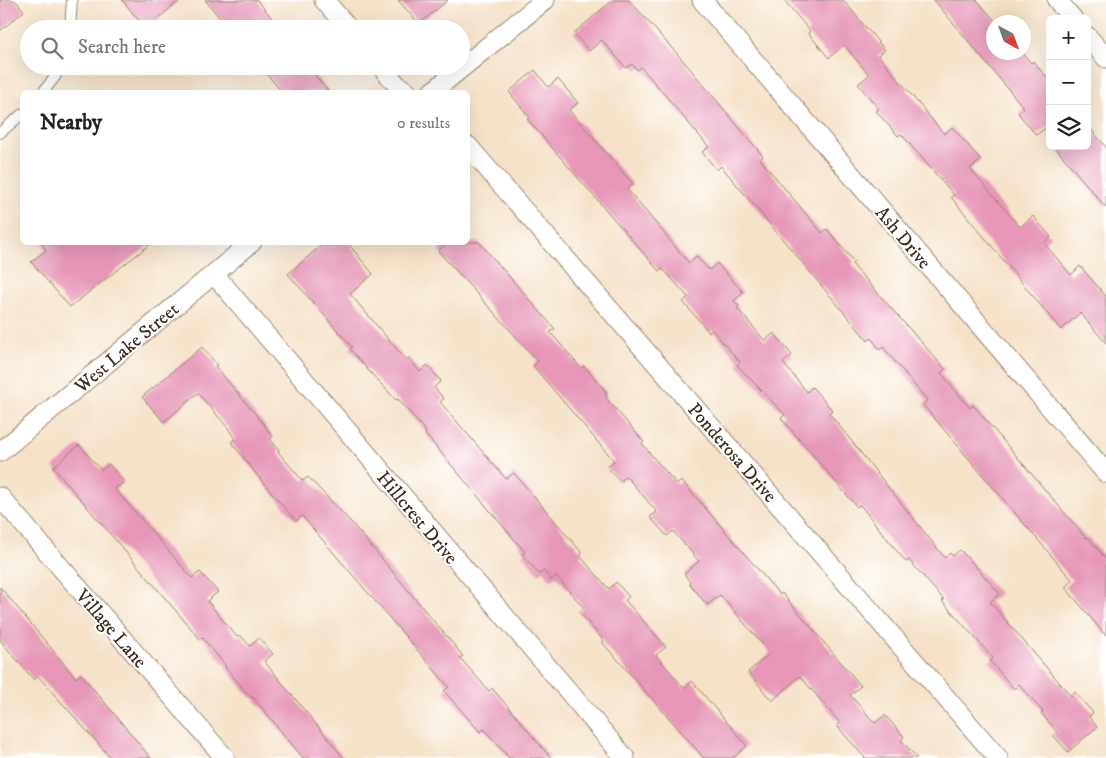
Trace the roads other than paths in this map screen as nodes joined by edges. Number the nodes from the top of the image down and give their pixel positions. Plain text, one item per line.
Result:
1 (72, 0) edge
2 (324, 0) edge
3 (545, 0) edge
4 (702, 0) edge
5 (1057, 0) edge
6 (1070, 15) edge
7 (71, 20) edge
8 (341, 20) edge
9 (1091, 41) edge
10 (1106, 58) edge
11 (470, 61) edge
12 (56, 75) edge
13 (388, 75) edge
14 (453, 75) edge
15 (45, 90) edge
16 (404, 90) edge
17 (434, 90) edge
18 (20, 116) edge
19 (0, 132) edge
20 (470, 148) edge
21 (248, 245) edge
22 (214, 274) junction
23 (0, 452) edge
24 (1106, 474) edge
25 (0, 497) edge
26 (224, 758) edge
27 (625, 758) edge
28 (998, 758) edge

1 - 7 lane
2 - 8 street
3 - 11 street
4 - 24 street, Ash Drive
5 - 6 street
9 - 10 street
12 - 15 lane
13 - 16 street
14 - 17 street
18 - 19 lane
20 - 28 street, Ponderosa Drive
21 - 22 street, West Lake Street
22 - 23 street, West Lake Street
22 - 27 street, Hillcrest Drive
25 - 26 street, Village Lane

